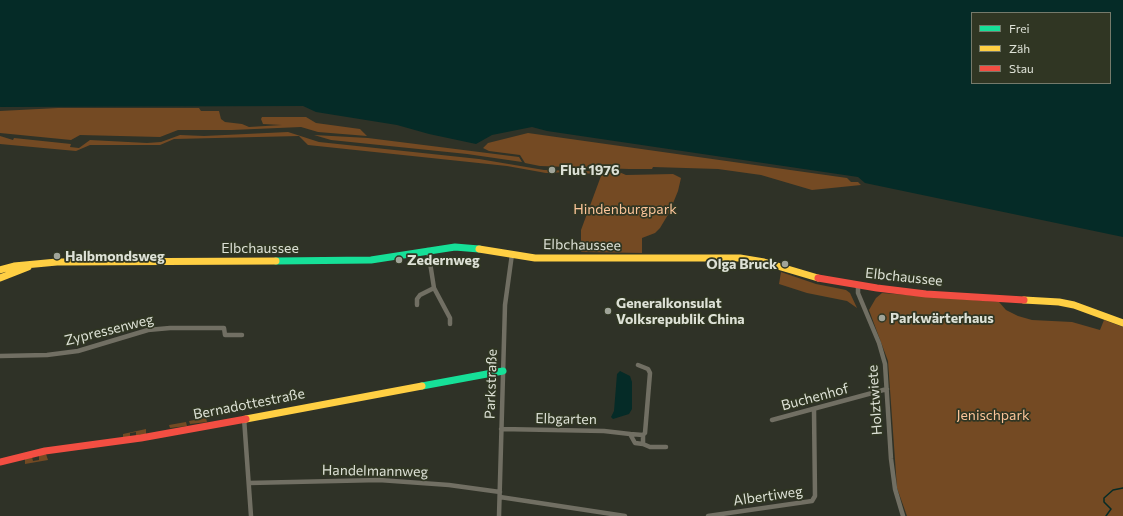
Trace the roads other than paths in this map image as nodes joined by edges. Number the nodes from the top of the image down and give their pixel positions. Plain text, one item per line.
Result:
1 (428, 250) junction
2 (512, 254) junction
3 (35, 264) junction
4 (0, 270) edge
5 (0, 278) edge
6 (858, 285) junction
7 (434, 288) junction
8 (418, 305) dead end
9 (1123, 323) edge
10 (450, 324) dead end
11 (242, 335) dead end
12 (0, 356) edge
13 (638, 365) dead end
14 (503, 371) junction
15 (887, 389) junction
16 (814, 410) junction
17 (244, 418) junction
18 (772, 420) dead end
19 (501, 429) junction
20 (630, 434) junction
21 (643, 435) junction
22 (643, 444) junction
23 (666, 447) dead end
24 (0, 462) edge
25 (249, 483) junction
26 (500, 495) junction
27 (251, 516) edge
28 (499, 516) edge
29 (625, 516) edge
30 (708, 516) edge
31 (903, 516) edge

1 - 2 main road, Elbchaussee
1 - 3 main road, Elbchaussee
1 - 7 street
2 - 6 main road, Elbchaussee
2 - 14 street, Parkstraße
3 - 4 main road, Elbchaussee
3 - 5 main road, Elbchaussee
6 - 9 main road, Elbchaussee
6 - 15 street, Holztwiete
7 - 8 street
7 - 10 street
11 - 12 street, Zypressenweg
13 - 21 street
14 - 17 main road, Bernadottestraße
14 - 19 street, Parkstraße
15 - 16 street, Buchenhof
15 - 31 street, Holztwiete
16 - 18 street, Buchenhof
16 - 30 street, Albertiweg
17 - 24 main road, Bernadottestraße
17 - 25 street
19 - 20 street, Elbgarten
19 - 26 street, Parkstraße
20 - 21 street, Elbgarten
20 - 22 street
21 - 22 street
22 - 23 street
25 - 26 street, Handelmannweg
25 - 27 street
26 - 28 street, Parkstraße
26 - 29 street

